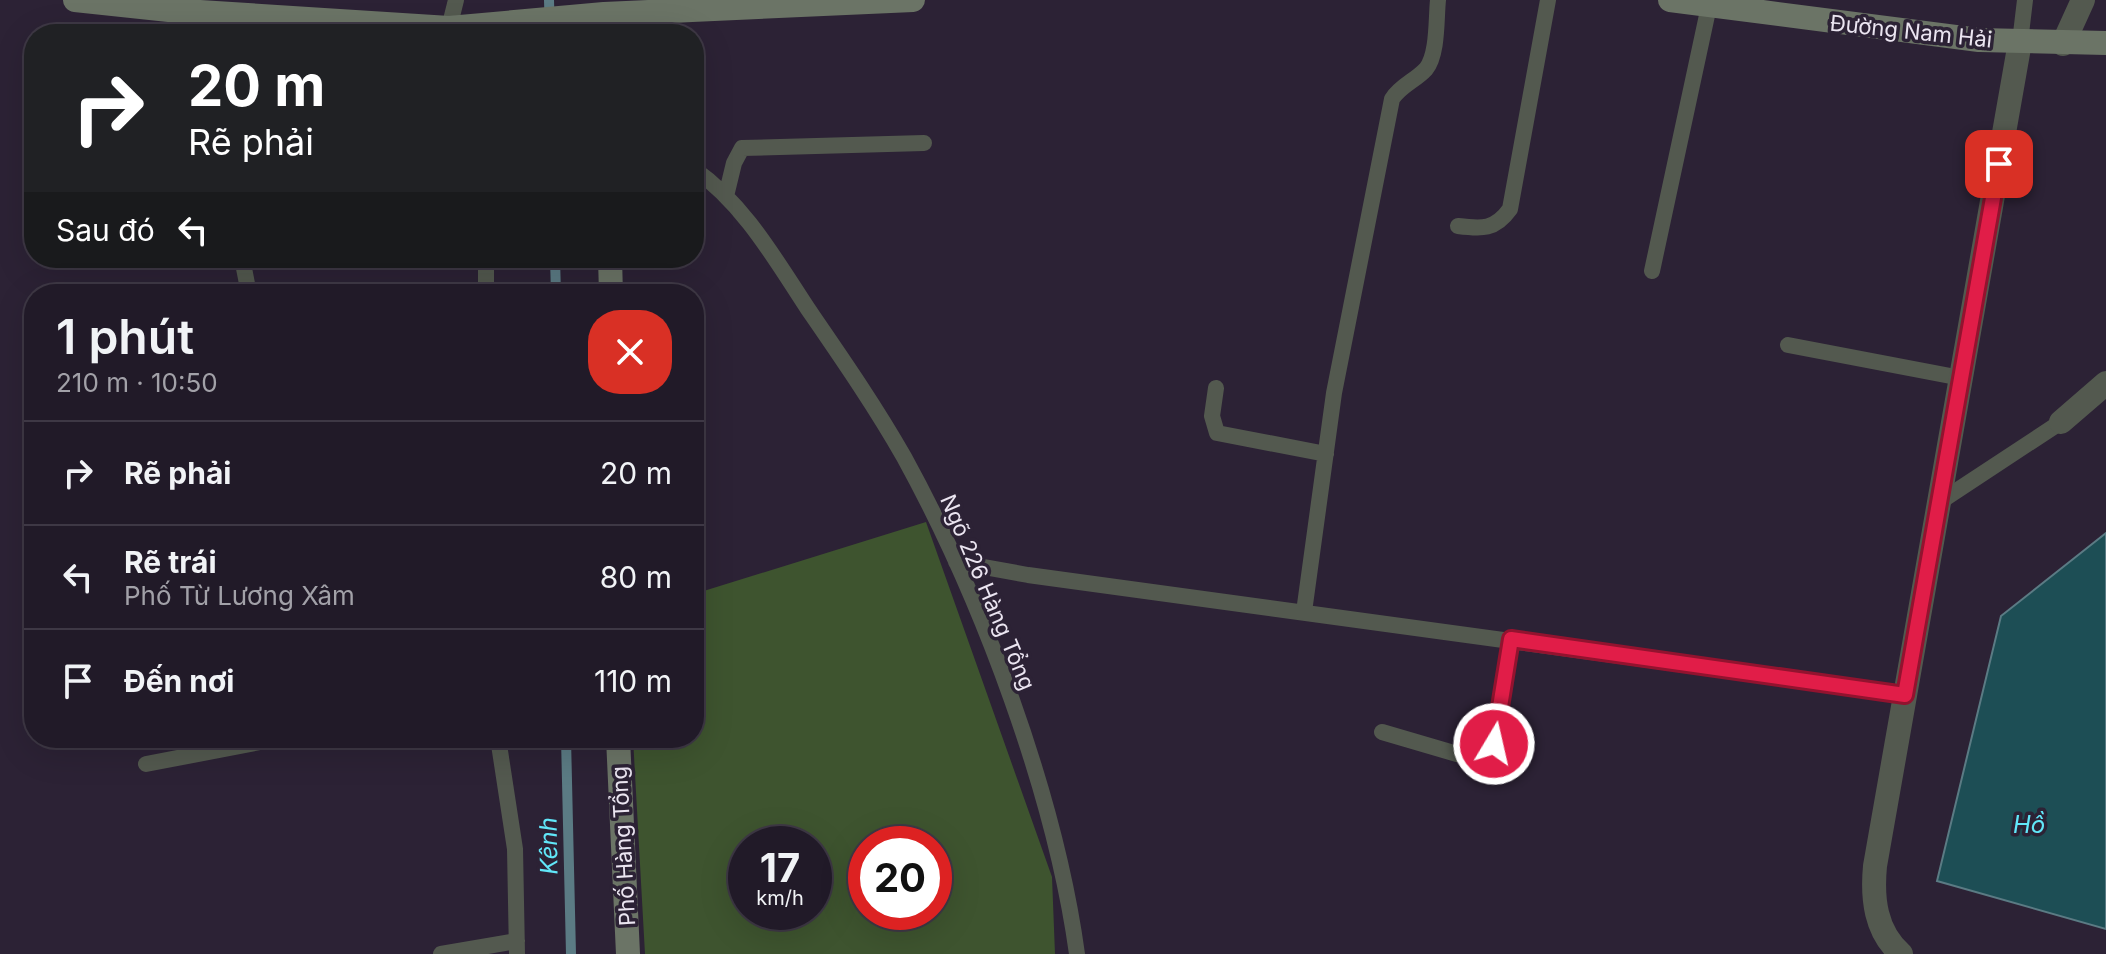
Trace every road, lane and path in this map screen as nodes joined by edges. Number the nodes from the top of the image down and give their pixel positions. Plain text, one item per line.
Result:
1 (75, 0) edge
2 (456, 0) edge
3 (913, 0) edge
4 (1438, 0) edge
5 (1548, 0) edge
6 (1670, 0) edge
7 (2025, 0) edge
8 (2083, 0) edge
9 (842, 1) edge
10 (1709, 6) junction
11 (600, 16) edge
12 (196, 23) edge
13 (247, 24) edge
14 (450, 24) edge
15 (513, 24) edge
16 (2020, 42) junction
17 (2106, 43) edge
18 (2063, 44) junction
19 (924, 143) dead end
20 (704, 177) edge
21 (726, 196) junction
22 (1458, 226) dead end
23 (1652, 271) dead end
24 (1788, 345) dead end
25 (1961, 378) junction
26 (2106, 383) edge
27 (1216, 388) dead end
28 (2061, 422) joint
29 (1326, 454) junction
30 (1938, 503) junction
31 (956, 562) junction
32 (1304, 612) junction
33 (1511, 639) junction
34 (1905, 695) junction
35 (1382, 732) dead end
36 (229, 748) edge
37 (500, 748) edge
38 (618, 748) edge
39 (146, 764) dead end
40 (517, 947) edge
41 (441, 954) edge
42 (628, 954) edge
43 (1077, 954) edge
44 (1901, 954) edge

1 - 12 main road
2 - 14 lane
3 - 9 main road
4 - 29 lane
5 - 22 lane
6 - 10 main road, Đường Nam Hải
7 - 16 lane
8 - 18 street
9 - 11 main road
10 - 16 main road, Đường Nam Hải
10 - 23 lane
11 - 15 main road
12 - 13 main road
16 - 18 main road, Đường Nam Hải
16 - 25 street
17 - 18 main road, Đường Nam Hải
19 - 21 lane
20 - 21 lane, Ngõ 226 Hàng Tổng
21 - 31 lane, Ngõ 226 Hàng Tổng
24 - 25 lane
25 - 30 street
26 - 28 street
27 - 29 lane
28 - 30 lane
29 - 32 lane
30 - 34 street
31 - 32 lane
31 - 43 lane, Ngõ 226 Hàng Tổng
32 - 33 lane
33 - 34 lane
33 - 35 lane
34 - 44 street
36 - 39 lane
37 - 40 lane
38 - 42 main road, Phố Hàng Tổng
40 - 41 lane

